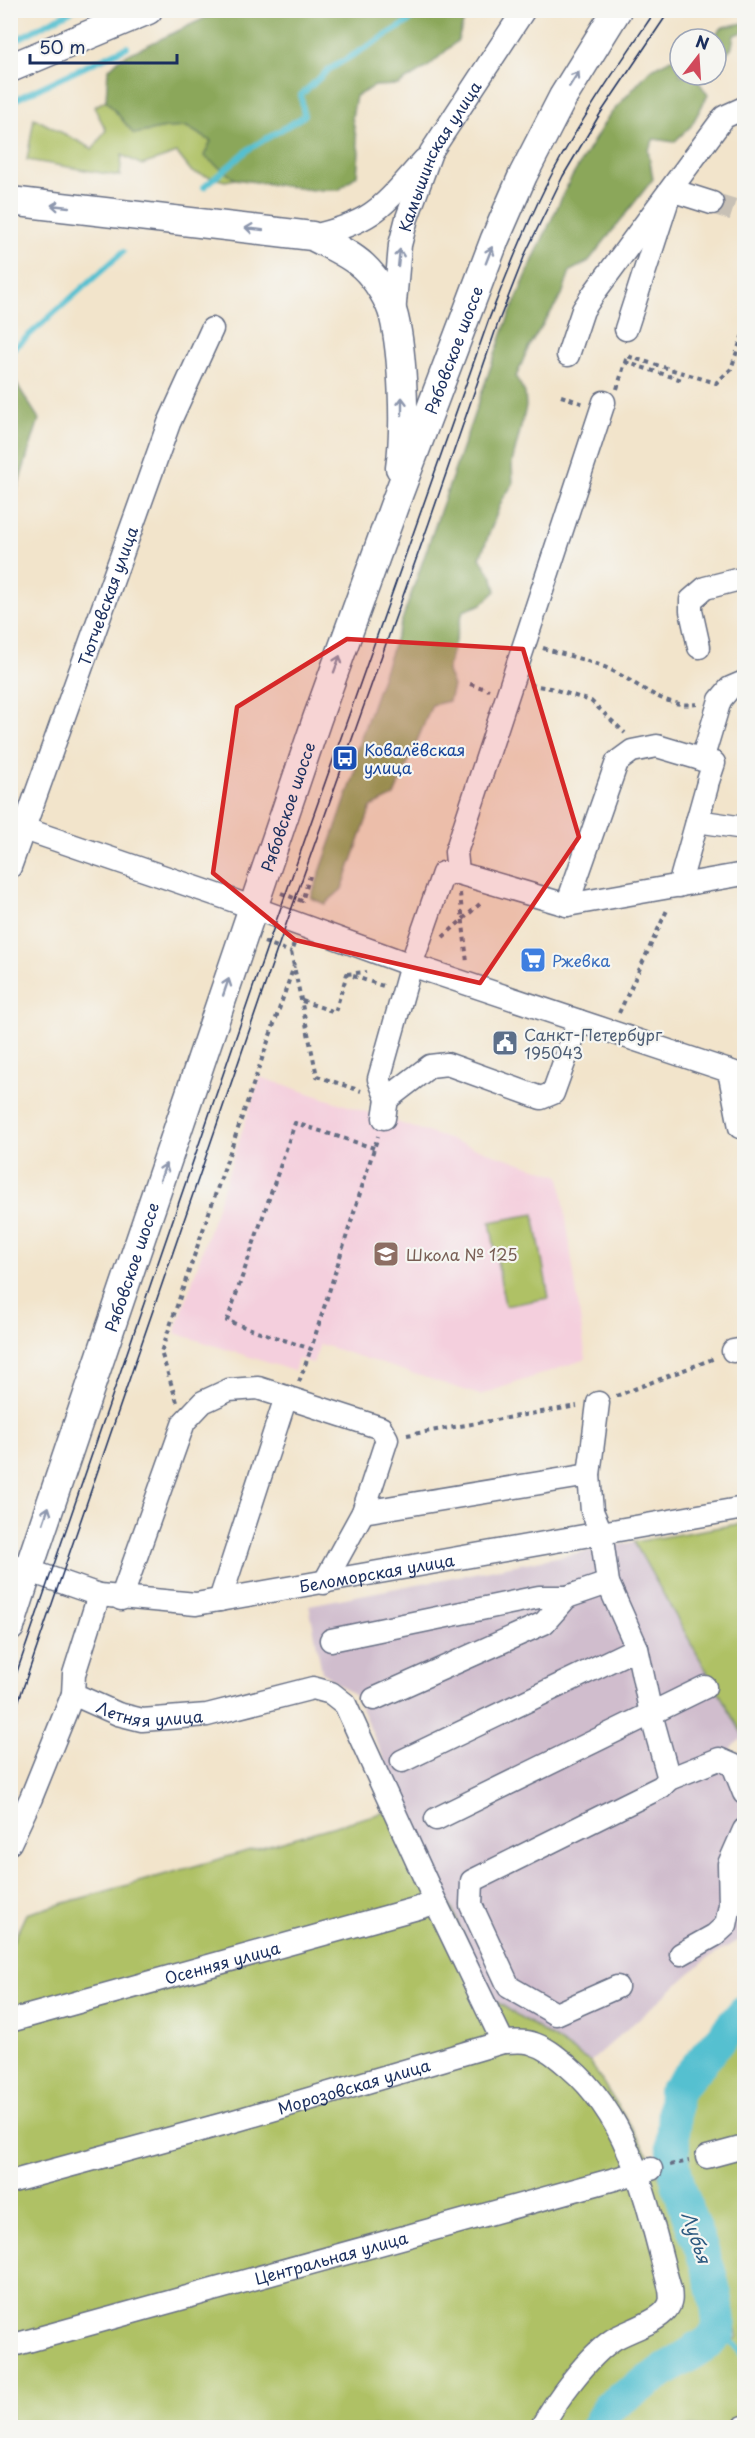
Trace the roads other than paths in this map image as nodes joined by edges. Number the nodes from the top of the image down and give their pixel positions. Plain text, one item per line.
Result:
1 (148, 10) edge
2 (524, 10) edge
3 (617, 10) edge
4 (10, 68) edge
5 (744, 108) edge
6 (431, 152) junction
7 (671, 190) junction
8 (10, 201) edge
9 (712, 203) tunnel mouth
10 (312, 236) junction
11 (394, 316) junction
12 (212, 329) dead end
13 (626, 329) dead end
14 (568, 355) dead end
15 (604, 402) road end
16 (394, 506) junction
17 (744, 578) edge
18 (699, 647) dead end
19 (744, 682) edge
20 (706, 776) junction
21 (697, 820) junction
22 (17, 827) edge
23 (744, 828) edge
24 (10, 867) edge
25 (458, 873) junction
26 (744, 874) edge
27 (679, 886) junction
28 (567, 905) junction
29 (253, 908) junction
30 (411, 965) junction
31 (579, 1021) junction
32 (737, 1074) edge
33 (740, 1127) dead end
34 (290, 1398) junction
35 (598, 1403) road end
36 (589, 1475) junction
37 (744, 1508) edge
38 (363, 1512) junction
39 (602, 1532) junction
40 (19, 1568) edge
41 (324, 1583) junction
42 (608, 1583) junction
43 (99, 1595) junction
44 (567, 1597) junction
45 (121, 1599) junction
46 (220, 1600) junction
47 (10, 1627) edge
48 (331, 1640) dead end
49 (637, 1648) junction
50 (705, 1687) dead end
51 (73, 1694) junction
52 (374, 1699) dead end
53 (651, 1714) junction
54 (402, 1761) dead end
55 (669, 1779) junction
56 (744, 1793) edge
57 (436, 1819) dead end
58 (744, 1830) edge
59 (10, 1843) edge
60 (436, 1903) junction
61 (681, 1954) dead end
62 (617, 1988) dead end
63 (10, 2020) edge
64 (503, 2042) junction
65 (744, 2148) edge
66 (707, 2157) road end
67 (644, 2171) junction
68 (10, 2182) edge
69 (10, 2346) edge
70 (541, 2427) edge

1 - 4 main road
2 - 6 street, Камышинская улица
16 -> 3 main road, Рябовское шоссе
5 - 7 street
6 - 10 street
11 -> 6 street, Камышинская улица
7 - 9 street
7 - 13 street
7 - 14 street
10 -> 8 main road
10 - 11 main road
16 -> 11 main road
12 - 22 street, Тютчевская улица
15 - 25 street
29 -> 16 main road, Рябовское шоссе
17 - 18 street
19 - 20 street
20 - 21 street
20 - 28 street
21 - 23 street
21 - 27 street
22 - 24 street, Тютчевская улица
22 - 29 street
25 - 28 street
25 - 30 street
26 - 27 street
27 - 28 street
29 - 30 street
40 -> 29 main road, Рябовское шоссе
30 - 31 street
30 - 31 street
31 - 32 street
32 - 33 street
34 - 38 street
34 - 45 street
34 - 46 street
35 - 36 street
36 - 38 street
36 - 39 street
37 - 39 street, Беломорская улица
38 - 41 street
39 - 41 street, Беломорская улица
39 - 42 street
40 - 43 street, Беломорская улица
40 - 47 main road, Рябовское шоссе
41 - 46 street, Беломорская улица
42 - 44 street
42 - 49 street
43 - 45 street, Беломорская улица
43 - 51 street
44 - 48 street
44 - 52 street
45 - 46 street, Беломорская улица
49 - 53 street
49 - 54 street
50 - 53 street
51 - 59 street
51 - 60 street, Летняя улица
53 - 55 street
53 - 57 street
55 - 56 street
55 - 62 street
58 - 61 street
60 - 63 street, Осенняя улица
60 - 64 street
64 - 67 street, Морозовская улица
64 - 68 street, Морозовская улица
65 - 66 street
67 - 69 street, Центральная улица
67 - 70 street, Морозовская улица

